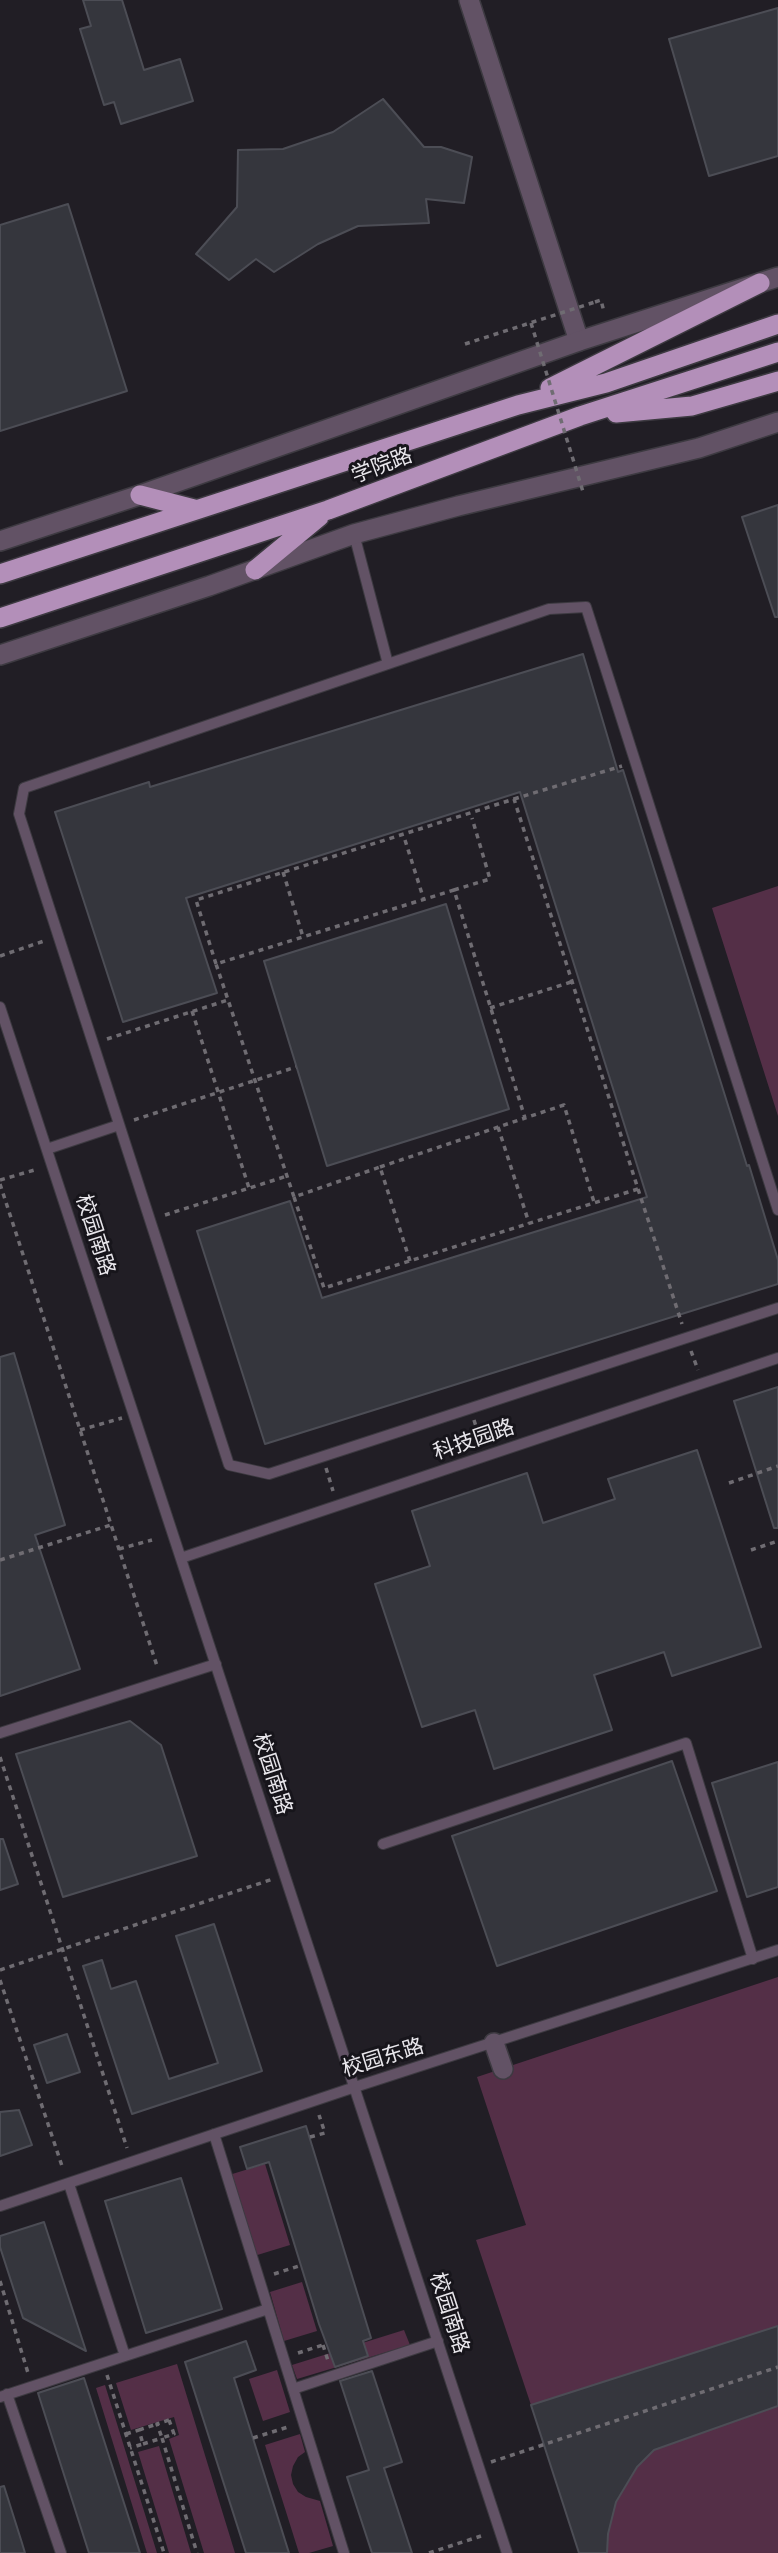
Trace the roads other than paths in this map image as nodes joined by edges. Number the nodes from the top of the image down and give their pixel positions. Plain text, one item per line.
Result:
1 (469, 0) edge
2 (769, 280) edge
3 (778, 324) edge
4 (579, 341) junction
5 (778, 352) edge
6 (778, 381) edge
7 (518, 405) junction
8 (580, 416) junction
9 (778, 422) edge
10 (140, 495) junction
11 (195, 509) junction
12 (328, 510) junction
13 (354, 534) junction
14 (0, 541) edge
15 (255, 570) junction
16 (0, 574) edge
17 (0, 618) edge
18 (0, 654) edge
19 (388, 664) junction
20 (0, 1007) edge
21 (118, 1125) junction
22 (47, 1149) junction
23 (778, 1210) edge
24 (778, 1308) edge
25 (778, 1357) edge
26 (181, 1558) junction
27 (215, 1664) junction
28 (0, 1733) edge
29 (383, 1844) dead end
30 (778, 1951) edge
31 (752, 1959) junction
32 (494, 2043) junction
33 (503, 2069) dead end
34 (355, 2087) junction
35 (214, 2134) junction
36 (69, 2183) junction
37 (0, 2206) edge
38 (268, 2309) junction
39 (438, 2341) junction
40 (125, 2356) junction
41 (293, 2389) junction
42 (4, 2396) edge
43 (61, 2553) edge
44 (344, 2553) edge
45 (508, 2553) edge

1 - 4 street
2 - 4 street
2 - 7 highway
3 - 7 highway, 学院路
4 - 10 street
5 - 8 highway, 学院路
6 - 8 highway
7 - 11 highway, 学院路
8 - 12 highway, 学院路
9 - 13 street
10 - 11 highway
10 - 14 street
11 - 16 highway, 学院路
12 - 15 highway
12 - 17 highway, 学院路
13 - 15 street
13 - 19 lane
15 - 18 street
19 - 21 lane
19 - 23 lane
20 - 22 lane, 校园南路
21 - 22 lane
21 - 24 lane
22 - 26 lane, 校园南路
25 - 26 lane, 科技园路
26 - 27 lane, 校园南路
27 - 28 lane
27 - 34 lane, 校园南路
29 - 31 lane
30 - 31 lane, 校园东路
31 - 32 lane, 校园东路
32 - 33 street
32 - 34 lane, 校园东路
34 - 35 lane, 校园东路
34 - 39 lane, 校园南路
35 - 36 lane, 校园东路
35 - 38 lane
36 - 37 lane, 校园东路
36 - 40 lane
38 - 40 lane
38 - 41 lane
39 - 41 lane
39 - 45 lane, 校园南路
40 - 42 lane
41 - 44 lane
42 - 43 lane

